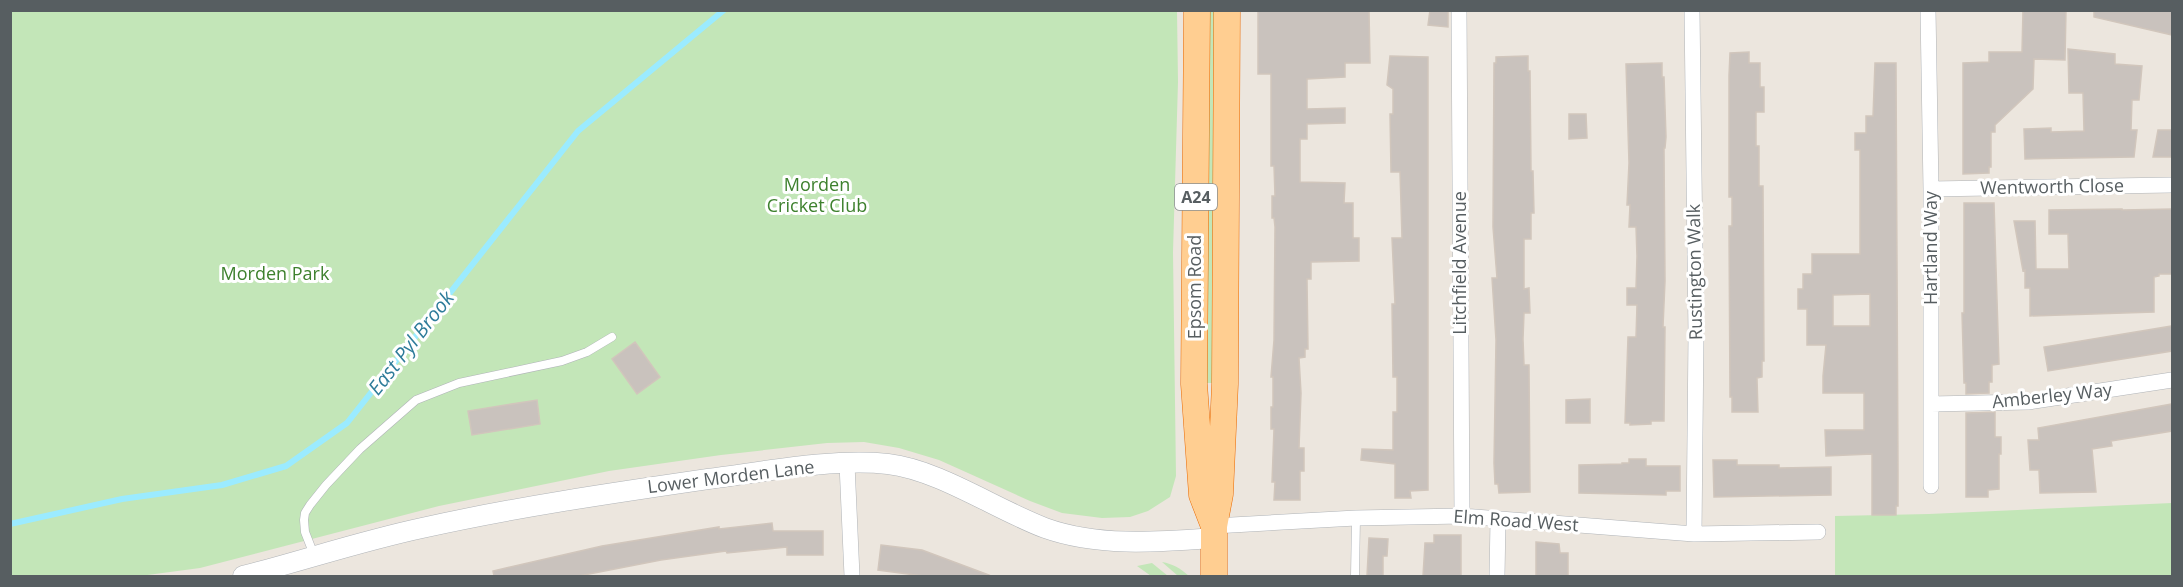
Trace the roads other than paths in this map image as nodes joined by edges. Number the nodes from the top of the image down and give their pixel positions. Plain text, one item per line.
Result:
1 (1197, 10) edge
2 (1227, 10) edge
3 (1459, 10) edge
4 (1692, 10) edge
5 (1928, 10) edge
6 (2172, 184) edge
7 (1931, 189) junction
8 (612, 337) dead end
9 (2172, 380) edge
10 (1931, 404) junction
11 (847, 464) junction
12 (1931, 486) dead end
13 (1462, 516) junction
14 (1356, 518) junction
15 (1498, 520) junction
16 (1214, 532) junction
17 (1818, 532) dead end
18 (1694, 534) junction
19 (314, 556) junction
20 (243, 576) edge
21 (852, 576) edge
22 (1214, 576) edge
23 (1355, 576) edge
24 (1497, 576) edge

1 - 16 highway, Epsom Road / A24
2 - 16 highway, Epsom Road / A24
3 - 13 street, Litchfield Avenue
4 - 18 street, Rustington Walk
5 - 7 street, Hartland Way
6 - 7 street, Wentworth Close
7 - 10 street, Hartland Way
8 - 19 lane
9 - 10 street, Amberley Way
10 - 12 street, Hartland Way
11 - 16 street, Lower Morden Lane
11 - 19 street, Lower Morden Lane
11 - 21 street
13 - 14 street, Elm Road West
13 - 15 street, Elm Road West
14 - 16 street, Elm Road West
14 - 23 lane
15 - 18 street, Elm Road West
15 - 24 street
16 - 22 highway, Epsom Road / A24
17 - 18 street, Elm Road West
19 - 20 street, Lower Morden Lane

